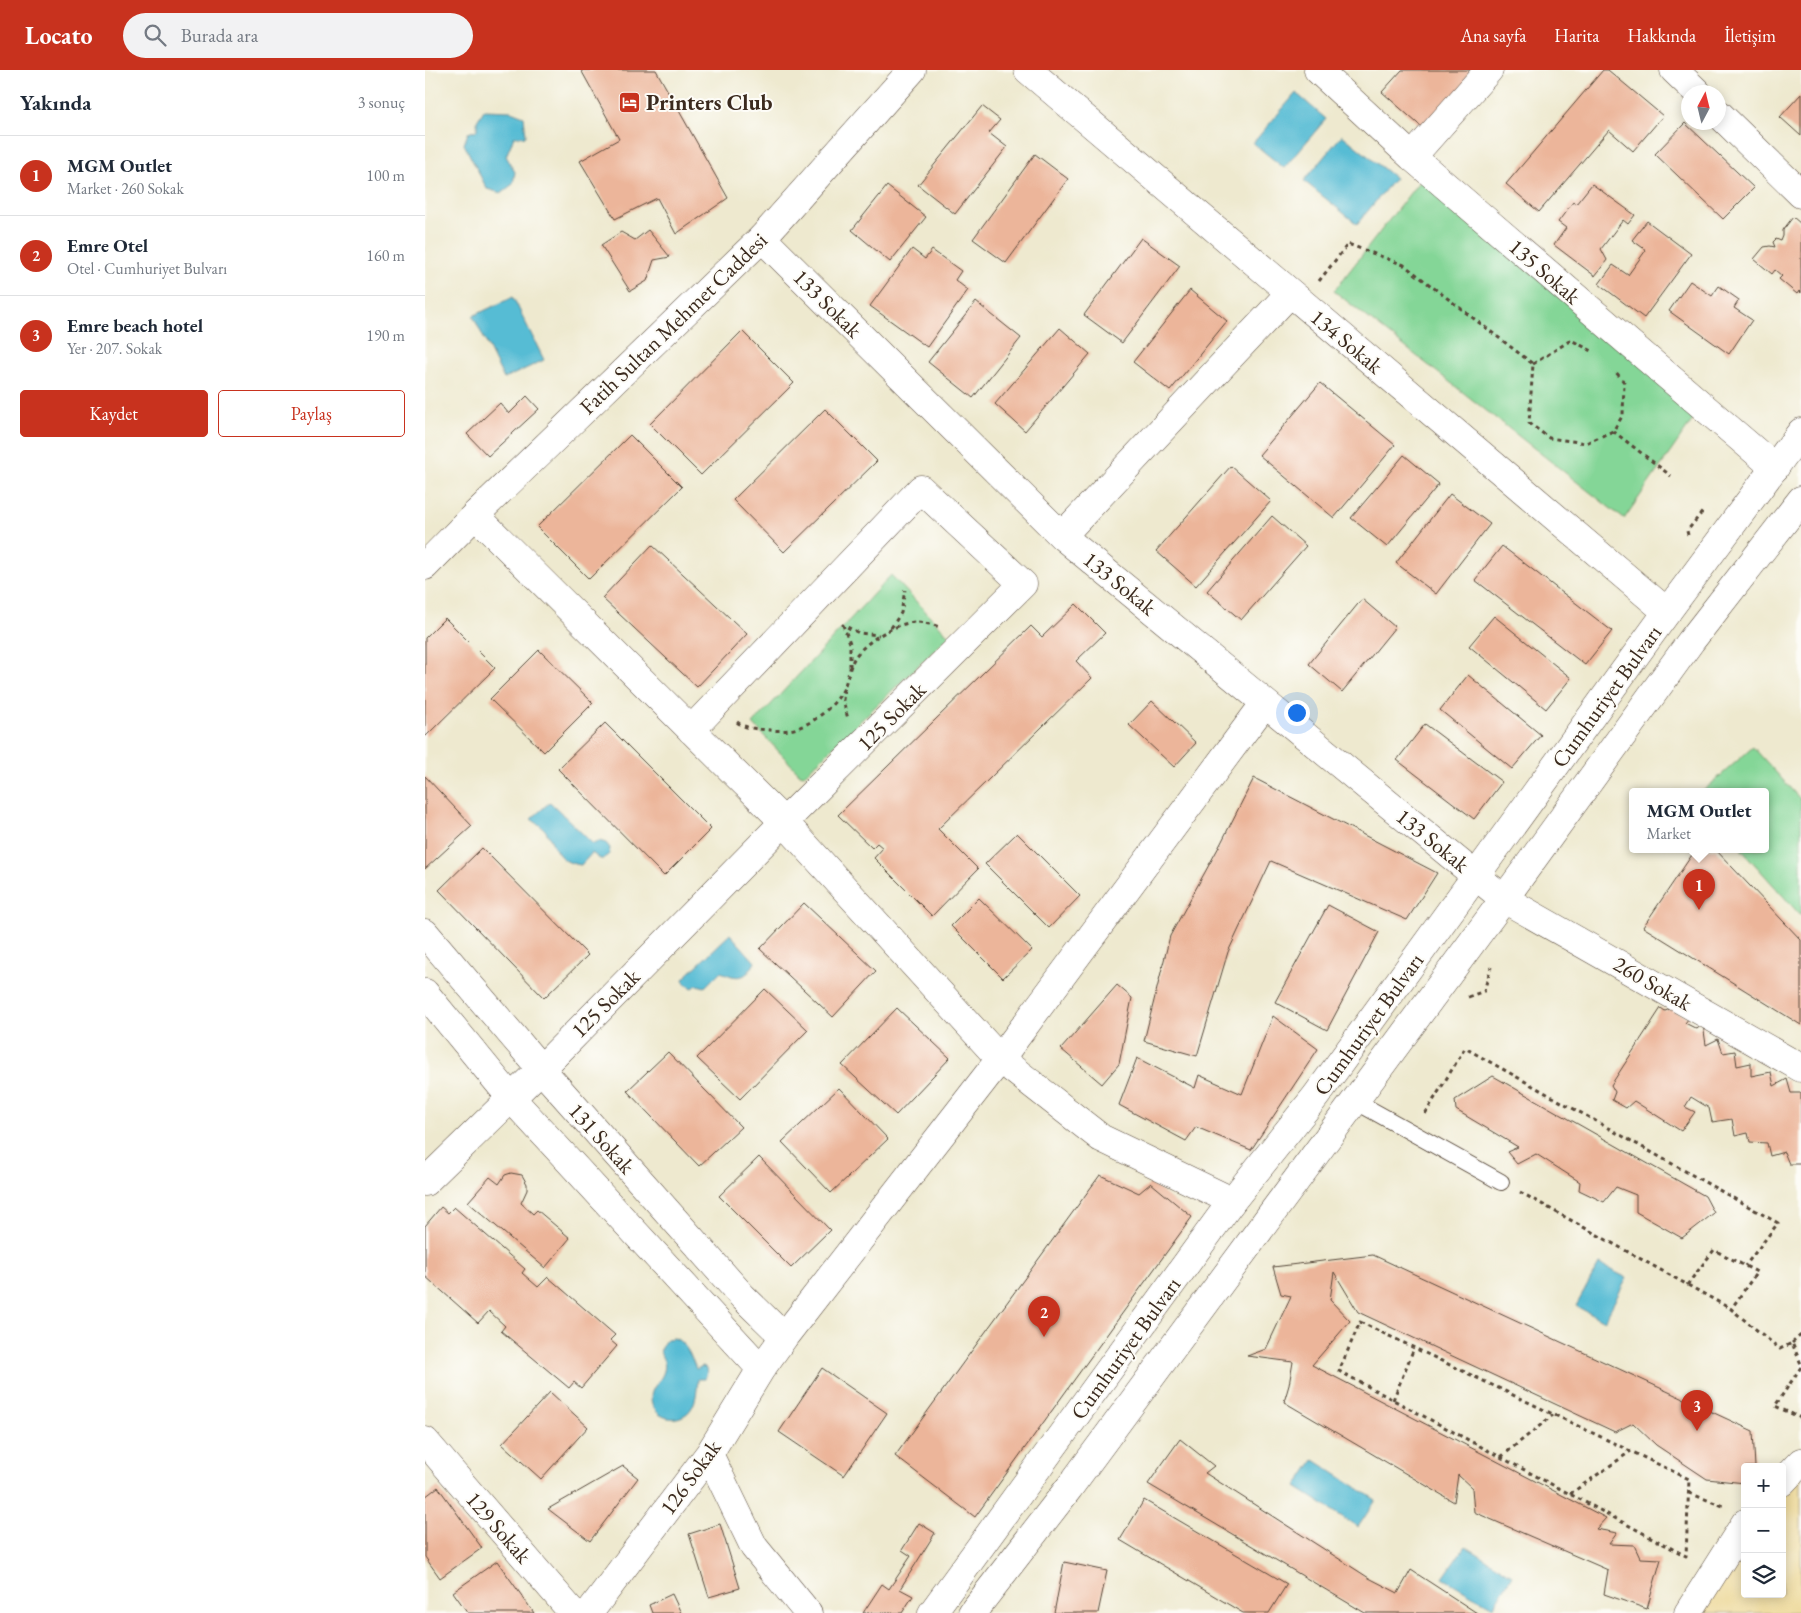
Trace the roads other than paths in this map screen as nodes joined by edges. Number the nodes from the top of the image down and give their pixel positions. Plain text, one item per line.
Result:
1 (912, 70) edge
2 (1028, 70) edge
3 (1318, 70) edge
4 (1489, 70) edge
5 (1674, 70) edge
6 (1690, 85) edge
7 (1726, 121) edge
8 (1412, 157) junction
9 (1801, 194) edge
10 (762, 238) junction
11 (1296, 298) junction
12 (1801, 432) edge
13 (1775, 468) junction
14 (1801, 500) edge
15 (475, 515) junction
16 (1062, 536) junction
17 (425, 566) edge
18 (1667, 612) junction
19 (1265, 703) junction
20 (691, 730) junction
21 (783, 822) junction
22 (1477, 876) junction
23 (1504, 899) junction
24 (425, 933) edge
25 (425, 993) edge
26 (1000, 1058) junction
27 (1801, 1068) edge
28 (541, 1069) junction
29 (511, 1098) junction
30 (1355, 1101) junction
31 (425, 1182) edge
32 (1501, 1182) road end
33 (1232, 1201) junction
34 (784, 1337) junction
35 (761, 1368) junction
36 (425, 1442) edge
37 (709, 1454) junction
38 (1801, 1462) edge
39 (1786, 1478) edge
40 (1737, 1516) edge
41 (573, 1613) edge
42 (589, 1613) edge
43 (808, 1613) edge
44 (932, 1613) edge
45 (972, 1613) edge
46 (1688, 1613) edge

1 - 10 street, Fatih Sultan Mehmet Caddesi
2 - 11 street, 134 Sokak
3 - 8 street, 135 Sokak
4 - 8 street
5 - 6 street
7 - 9 street
8 - 13 street, 135 Sokak
10 - 15 street, Fatih Sultan Mehmet Caddesi
10 - 16 street, 133 Sokak
11 - 16 street
11 - 18 street, 134 Sokak
12 - 13 street, Cumhuriyet Bulvarı
13 - 18 street, Cumhuriyet Bulvarı
14 - 23 street, Cumhuriyet Bulvarı
15 - 17 street, Fatih Sultan Mehmet Caddesi
15 - 20 street
16 - 19 street, 133 Sokak
18 - 22 street, Cumhuriyet Bulvarı
19 - 22 street, 133 Sokak
19 - 26 street, 126 Sokak
20 - 21 street
20 - 21 street, 125 Sokak
21 - 26 street
21 - 28 street, 125 Sokak
22 - 23 street, 133 Sokak
22 - 33 street, Cumhuriyet Bulvarı
23 - 27 street, 260 Sokak
23 - 30 street, Cumhuriyet Bulvarı
24 - 28 street, 131 Sokak
25 - 29 street
26 - 33 street
26 - 34 street, 126 Sokak
28 - 29 street, 125 Sokak
28 - 34 street, 131 Sokak
29 - 31 street, 125 Sokak
29 - 35 street
30 - 32 lane
30 - 45 street, Cumhuriyet Bulvarı
33 - 44 street, Cumhuriyet Bulvarı
34 - 35 street, 126 Sokak
35 - 37 street, 126 Sokak
36 - 41 street, 129 Sokak
37 - 42 street, 126 Sokak
37 - 43 street
38 - 39 street
40 - 46 street

